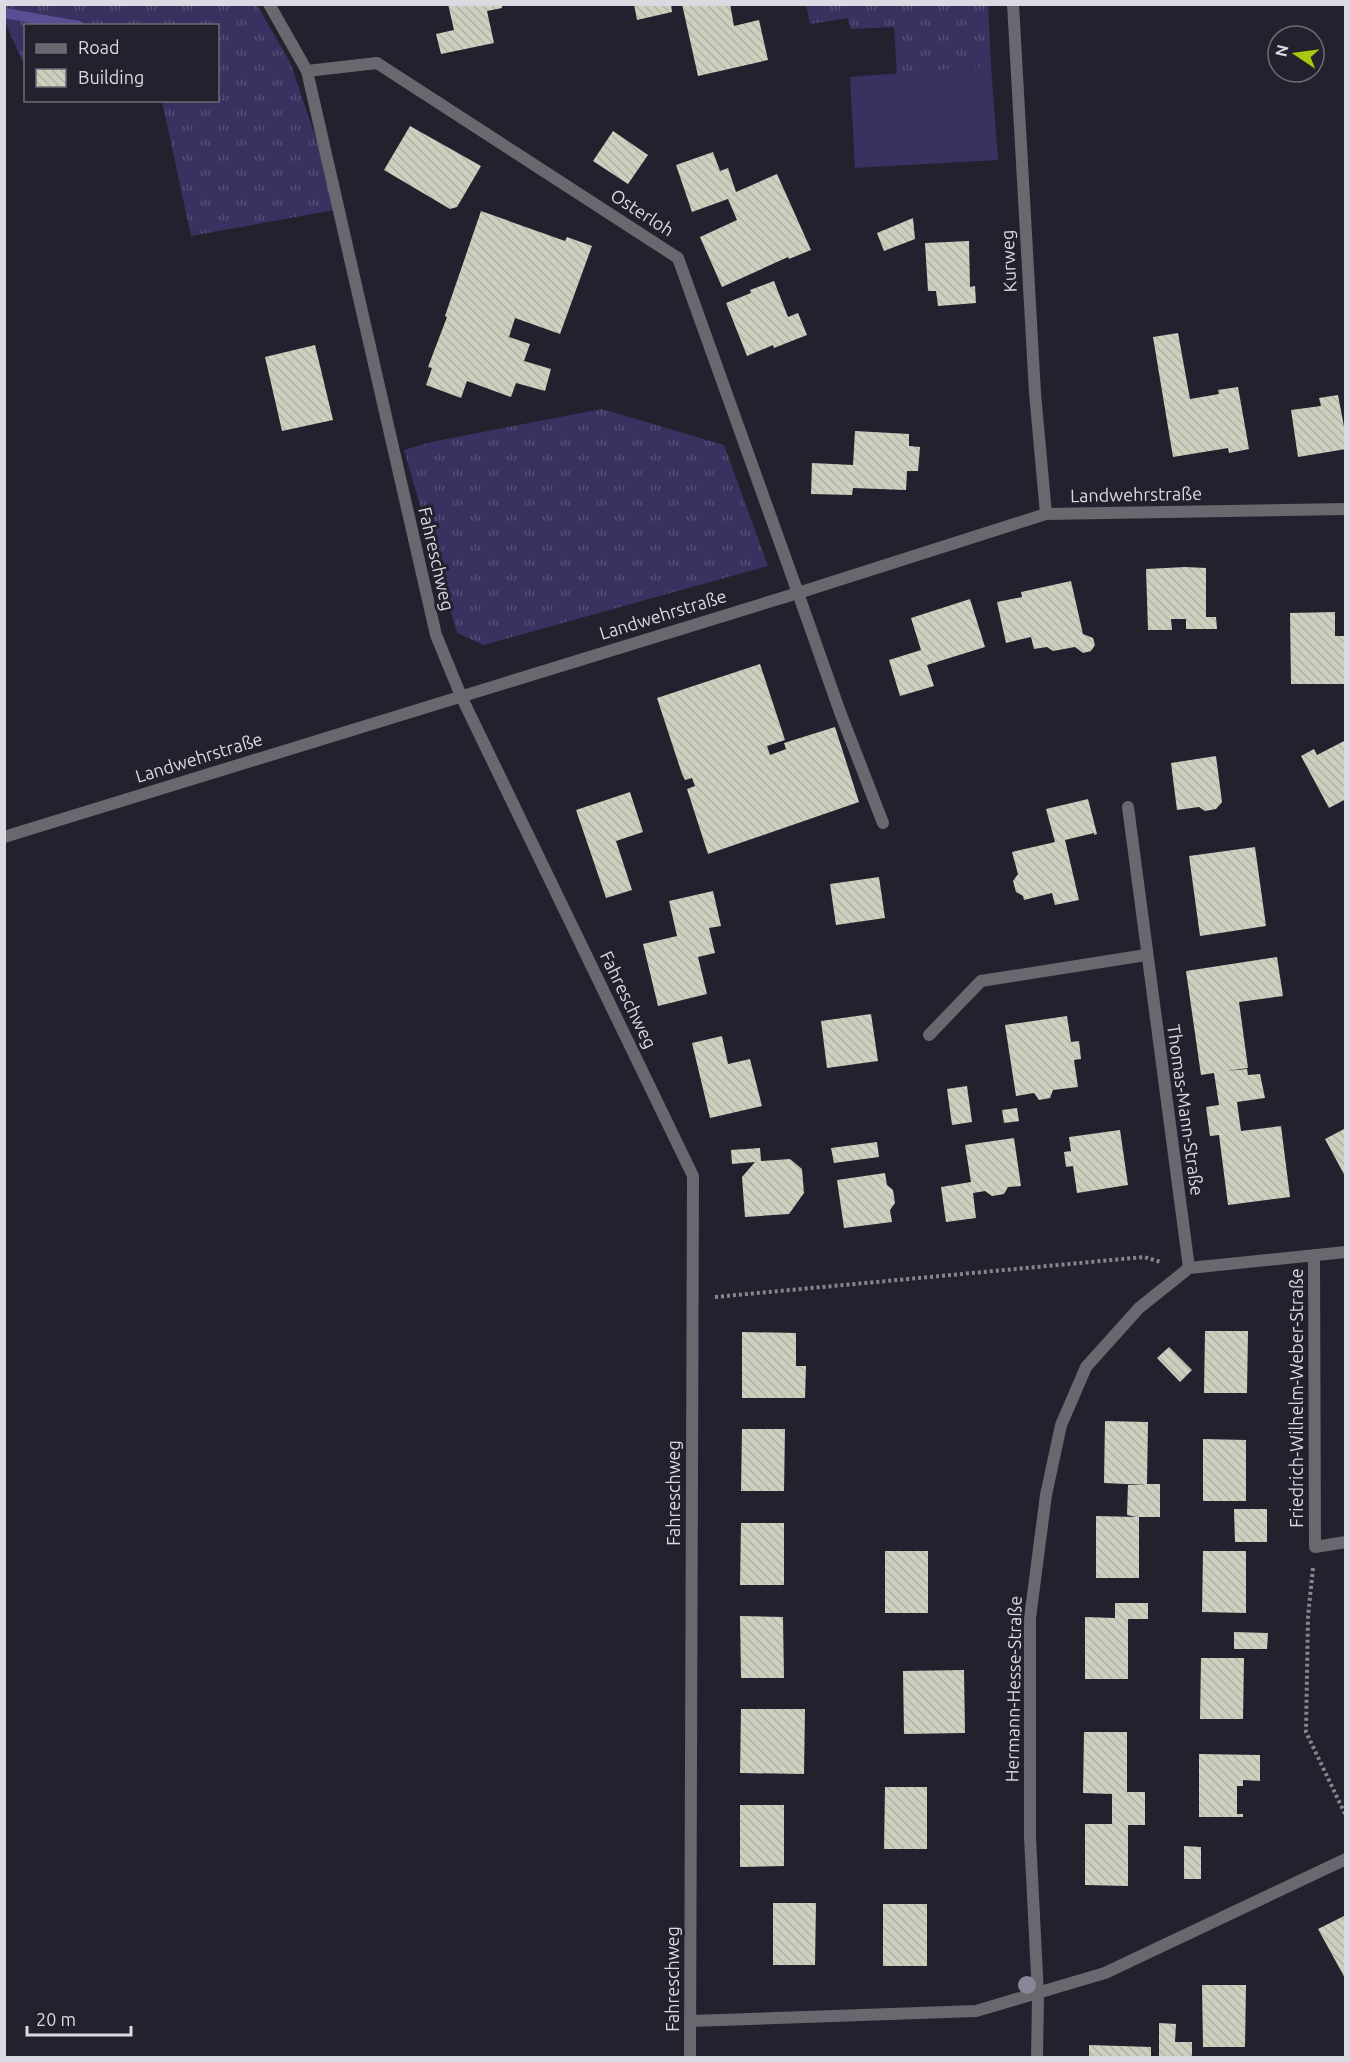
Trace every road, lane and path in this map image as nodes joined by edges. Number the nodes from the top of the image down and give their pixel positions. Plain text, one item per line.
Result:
1 (268, 4) edge
2 (1013, 4) edge
3 (307, 71) junction
4 (1346, 509) edge
5 (1046, 514) junction
6 (798, 593) junction
7 (462, 696) junction
8 (1128, 807) dead end
9 (883, 823) dead end
10 (4, 837) edge
11 (1146, 956) junction
12 (929, 1035) dead end
13 (1346, 1252) edge
14 (1314, 1255) junction
15 (1189, 1268) junction
16 (693, 1299) junction
17 (1346, 1542) edge
18 (1315, 1546) junction
19 (1346, 1816) edge
20 (1346, 1859) edge
21 (1038, 1995) junction
22 (691, 2021) junction
23 (690, 2058) edge
24 (1037, 2058) edge

1 - 3 street, Fahreschweg
2 - 5 street, Kurweg
3 - 6 street, Osterloh
3 - 7 street, Fahreschweg
4 - 5 street, Landwehrstraße
5 - 6 street, Landwehrstraße
6 - 7 street, Landwehrstraße
6 - 9 street, Osterloh
7 - 10 street, Landwehrstraße
7 - 16 street, Fahreschweg
8 - 11 street, Thomas-Mann-Straße
11 - 12 street
11 - 15 street, Thomas-Mann-Straße
13 - 14 street
14 - 15 street
14 - 18 street, Friedrich-Wilhelm-Weber-Straße
15 - 16 path
15 - 21 street, Hermann-Hesse-Straße
16 - 22 street, Fahreschweg
17 - 18 street, Friedrich-Wilhelm-Weber-Straße
18 - 19 path
20 - 21 street
21 - 22 street
21 - 24 street, Hermann-Hesse-Straße
22 - 23 street, Fahreschweg

